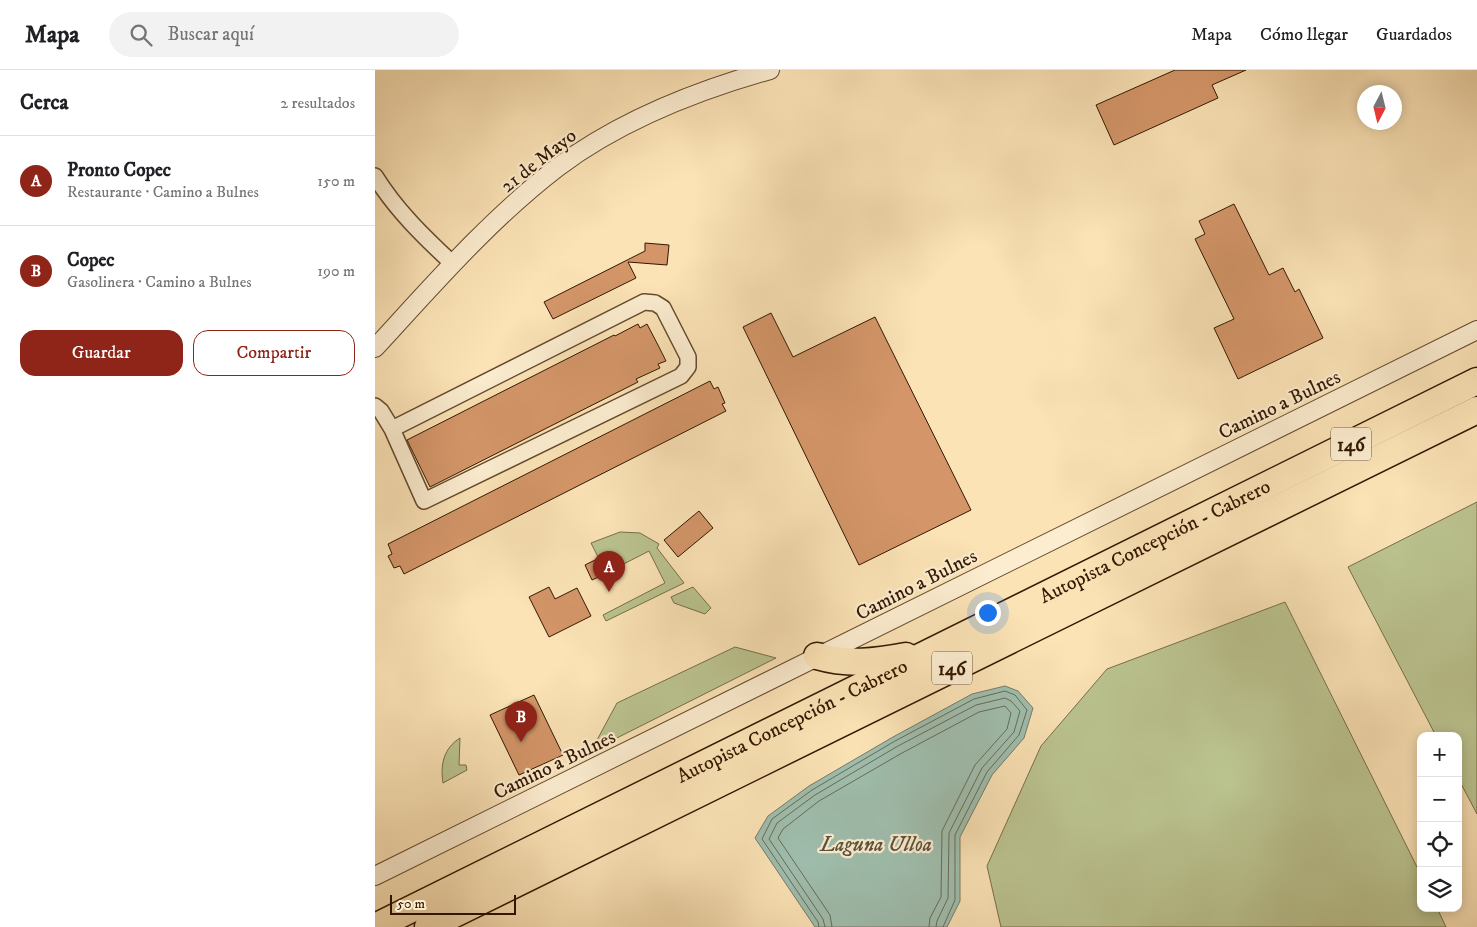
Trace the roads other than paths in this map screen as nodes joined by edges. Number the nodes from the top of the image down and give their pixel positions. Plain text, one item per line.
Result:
1 (770, 70) edge
2 (375, 176) edge
3 (453, 264) junction
4 (1477, 330) edge
5 (375, 348) edge
6 (1477, 381) edge
7 (375, 406) edge
8 (1477, 410) edge
9 (392, 429) junction
10 (936, 650) junction
11 (817, 656) junction
12 (375, 876) edge
13 (375, 927) edge
14 (428, 927) edge

1 - 3 street, 21 de Mayo
2 - 3 street
3 - 5 street, 21 de Mayo
4 - 11 street, Camino a Bulnes
6 - 10 highway, Autopista Concepción - Cabrero / 146
7 - 9 street
8 - 14 highway, Autopista Concepción - Cabrero / 146
9 - 9 street
10 - 11 highway
10 - 13 highway, Autopista Concepción - Cabrero / 146
11 - 12 street, Camino a Bulnes

